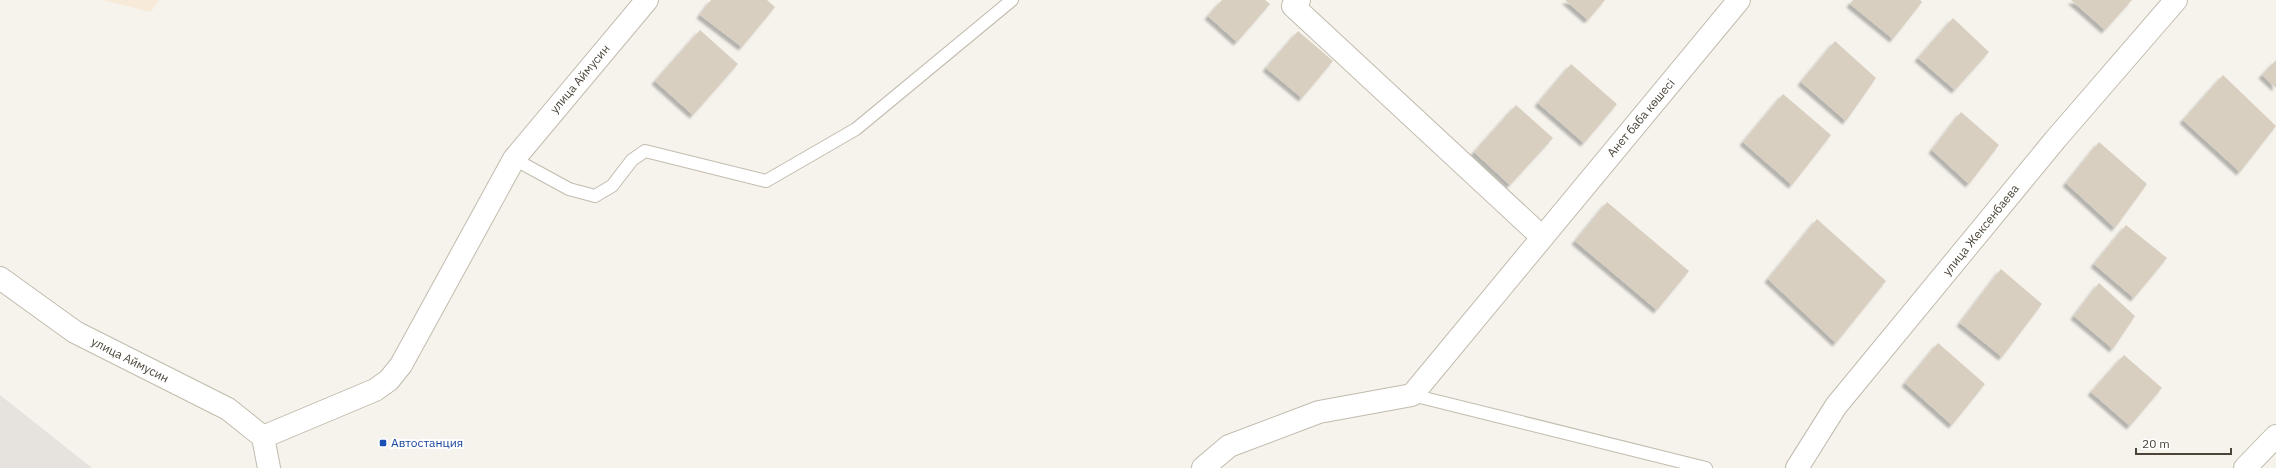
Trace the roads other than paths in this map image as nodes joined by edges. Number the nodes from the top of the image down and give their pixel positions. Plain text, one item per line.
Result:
1 (647, 0) edge
2 (1012, 0) edge
3 (1739, 0) edge
4 (2170, 2) edge
5 (1296, 3) edge
6 (514, 159) junction
7 (1542, 237) junction
8 (0, 278) edge
9 (1412, 395) junction
10 (2276, 436) edge
11 (263, 437) junction
12 (269, 468) edge
13 (1203, 468) edge
14 (1706, 468) edge
15 (1797, 468) edge
16 (2245, 468) edge

1 - 6 street, улица Аймусин
2 - 6 lane
3 - 7 street, Анет баба көшесі
4 - 15 street, улица Жексенбаева
5 - 7 street
6 - 11 street, улица Аймусин
7 - 9 street, Анет баба көшесі
8 - 11 street, улица Аймусин
9 - 13 street
9 - 14 lane
10 - 16 street
11 - 12 street

